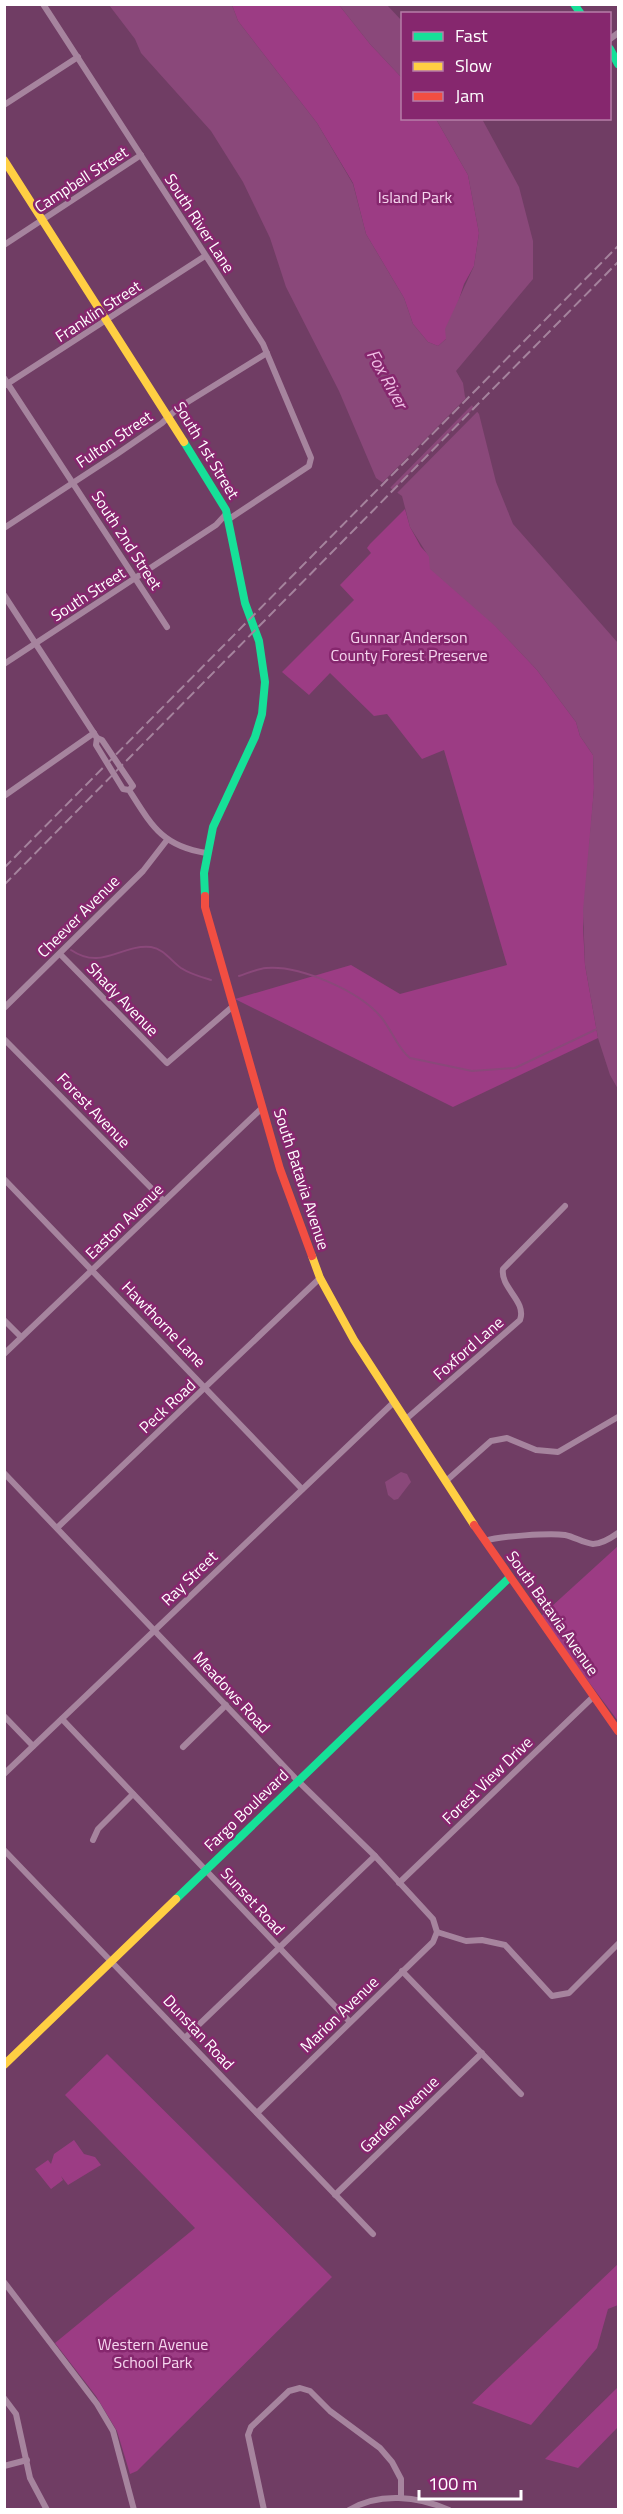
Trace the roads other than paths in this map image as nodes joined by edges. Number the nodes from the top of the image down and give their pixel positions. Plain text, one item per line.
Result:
1 (43, 4) edge
2 (78, 57) junction
3 (4, 105) edge
4 (141, 156) junction
5 (4, 160) edge
6 (44, 220) junction
7 (4, 245) edge
8 (205, 256) junction
9 (109, 321) junction
10 (267, 353) junction
11 (6, 383) edge
12 (169, 416) junction
13 (309, 466) joint
14 (73, 482) junction
15 (229, 519) junction
16 (216, 525) junction
17 (4, 528) edge
18 (136, 579) junction
19 (4, 595) edge
20 (167, 627) dead end
21 (36, 644) junction
22 (4, 664) edge
23 (95, 735) junction
24 (228, 790) joint
25 (4, 796) edge
26 (167, 840) junction
27 (206, 854) junction
28 (60, 954) junction
29 (232, 1007) junction
30 (4, 1008) edge
31 (4, 1039) edge
32 (262, 1108) junction
33 (4, 1179) edge
34 (164, 1201) junction
35 (565, 1206) dead end
36 (92, 1269) junction
37 (320, 1278) junction
38 (4, 1320) edge
39 (21, 1337) junction
40 (4, 1354) edge
41 (206, 1388) junction
42 (394, 1402) junction
43 (618, 1417) edge
44 (405, 1420) junction
45 (4, 1473) edge
46 (446, 1481) junction
47 (302, 1489) junction
48 (57, 1528) junction
49 (618, 1533) edge
50 (485, 1541) junction
51 (509, 1578) junction
52 (155, 1629) junction
53 (593, 1697) junction
54 (226, 1705) junction
55 (4, 1716) edge
56 (62, 1719) junction
57 (618, 1731) edge
58 (33, 1746) junction
59 (183, 1748) dead end
60 (4, 1774) edge
61 (298, 1781) junction
62 (133, 1794) junction
63 (93, 1840) dead end
64 (4, 1850) edge
65 (375, 1856) junction
66 (205, 1870) junction
67 (399, 1883) junction
68 (437, 1932) junction
69 (618, 1944) edge
70 (278, 1947) junction
71 (112, 1961) junction
72 (402, 1971) junction
73 (350, 2022) junction
74 (186, 2037) junction
75 (482, 2053) junction
76 (4, 2065) edge
77 (521, 2094) dead end
78 (257, 2113) junction
79 (335, 2195) junction
80 (373, 2234) dead end
81 (4, 2282) edge
82 (4, 2398) edge
83 (27, 2460) junction
84 (4, 2466) edge
85 (401, 2498) junction
86 (47, 2510) edge
87 (135, 2510) edge
88 (264, 2510) edge
89 (349, 2510) edge
90 (448, 2510) edge

1 - 2 street, South River Lane
2 - 3 street
2 - 4 street, South River Lane
4 - 6 street, Campbell Street
4 - 8 street, South River Lane
5 - 6 main road, South 1st Street
6 - 7 street, Campbell Street
6 - 9 main road, South 1st Street
8 - 9 street, Franklin Street
8 - 10 street, South River Lane
9 - 11 street, Franklin Street
9 - 12 main road, South 1st Street
10 - 12 street, Fulton Street
10 - 13 street, South River Lane
11 - 14 street, South 2nd Street
12 - 14 street, Fulton Street
12 - 15 main road, South 1st Street
13 - 15 street, South Street
14 - 17 street, Fulton Street
14 - 18 street, South 2nd Street
15 - 16 street
15 - 16 street, South Street
15 - 24 main road, South 1st Street
16 - 18 street, South Street
18 - 20 street, South 2nd Street
18 - 21 street, South Street
19 - 21 street
21 - 22 street, South Street
21 - 23 street
23 - 25 street
23 - 26 street
24 - 27 main road, South Batavia Avenue
26 - 27 street
26 - 28 street, Cheever Avenue
27 - 29 main road, South Batavia Avenue
28 - 29 street, Shady Avenue
28 - 30 street, Cheever Avenue
29 - 32 main road, South Batavia Avenue
31 - 34 street, Forest Avenue
32 - 34 street, Easton Avenue
32 - 37 main road, South Batavia Avenue
33 - 36 street, Hawthorne Lane
34 - 36 street, Easton Avenue
35 - 44 street, Foxford Lane
36 - 39 street, Easton Avenue
36 - 41 street, Hawthorne Lane
37 - 41 street, Peck Road
37 - 42 main road, South Batavia Avenue
38 - 39 street
39 - 40 street, Easton Avenue
41 - 47 street, Hawthorne Lane
41 - 48 street, Peck Road
42 - 44 main road, South Batavia Avenue
42 - 47 street, Ray Street
43 - 46 street
44 - 46 main road, South Batavia Avenue
45 - 48 street, Meadows Road
46 - 50 main road, South Batavia Avenue
47 - 52 street, Ray Street
48 - 52 street, Meadows Road
49 - 50 street, South Batavia Avenue
50 - 51 main road, South Batavia Avenue
51 - 53 main road, South Batavia Avenue
51 - 61 main road, Fargo Boulevard
52 - 54 street, Meadows Road
52 - 56 street, Ray Street
53 - 57 main road, South Batavia Avenue
53 - 67 street, Forest View Drive
54 - 59 street
54 - 61 street, Meadows Road
55 - 58 street
56 - 58 street, Ray Street
56 - 62 street, Sunset Road
58 - 60 street, Ray Street
61 - 65 street, Meadows Road
61 - 66 main road, Fargo Boulevard
62 - 63 street
62 - 66 street, Sunset Road
64 - 71 street, Dunstan Road
65 - 67 street, Meadows Road
65 - 70 street
66 - 70 street, Sunset Road
66 - 71 main road, Fargo Boulevard
67 - 68 street, Meadows Road
68 - 69 street
68 - 72 street, Marion Avenue
70 - 73 street, Sunset Road
70 - 74 street
71 - 74 street, Dunstan Road
71 - 76 main road, Fargo Boulevard
72 - 73 street, Marion Avenue
72 - 75 street
73 - 78 street, Marion Avenue
74 - 78 street, Dunstan Road
75 - 77 street
75 - 79 street, Garden Avenue
78 - 79 street, Dunstan Road
79 - 80 street, Dunstan Road
81 - 87 street
82 - 83 street
83 - 84 street
83 - 86 street
85 - 88 street
85 - 89 street
85 - 90 street

